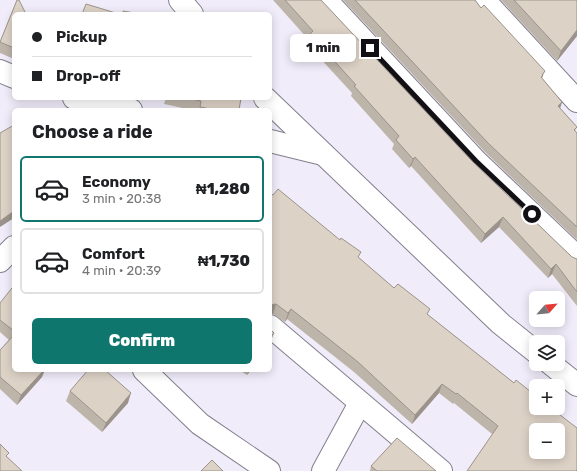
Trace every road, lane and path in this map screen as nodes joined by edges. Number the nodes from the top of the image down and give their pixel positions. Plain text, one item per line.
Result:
1 (180, 0) edge
2 (326, 0) edge
3 (484, 0) edge
4 (190, 12) edge
5 (0, 71) edge
6 (12, 76) edge
7 (79, 100) edge
8 (267, 100) edge
9 (577, 100) edge
10 (95, 106) edge
11 (113, 108) edge
12 (272, 141) edge
13 (324, 154) junction
14 (12, 249) edge
15 (577, 257) edge
16 (0, 261) edge
17 (272, 328) edge
18 (529, 346) edge
19 (560, 371) edge
20 (146, 372) edge
21 (577, 385) edge
22 (360, 403) junction
23 (269, 471) edge
24 (323, 471) edge
25 (440, 471) edge

1 - 4 street
2 - 15 street
3 - 9 street
5 - 6 street
7 - 10 street
8 - 13 street
10 - 11 street
12 - 13 street
13 - 18 street
14 - 16 street
17 - 22 street
19 - 21 street
20 - 23 street
22 - 24 street
22 - 25 street

